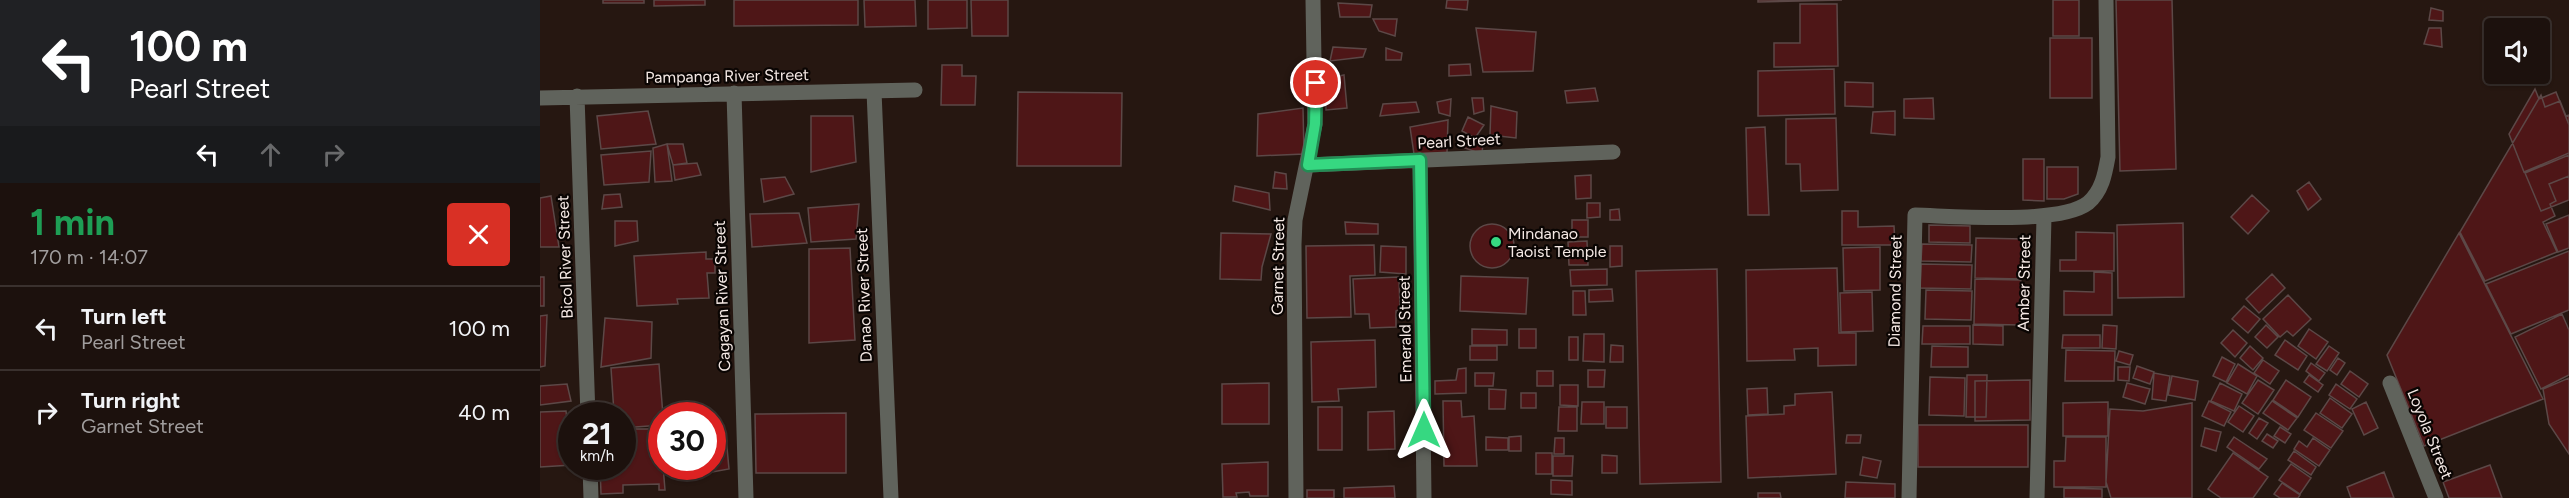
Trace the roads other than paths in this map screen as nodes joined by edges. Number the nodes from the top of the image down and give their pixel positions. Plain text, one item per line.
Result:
1 (1313, 0) edge
2 (2106, 0) edge
3 (915, 90) dead end
4 (874, 91) junction
5 (734, 93) junction
6 (577, 96) junction
7 (540, 98) edge
8 (1613, 152) dead end
9 (1420, 160) junction
10 (1308, 165) junction
11 (2044, 217) junction
12 (2390, 383) dead end
13 (588, 402) edge
14 (590, 480) edge
15 (591, 498) edge
16 (746, 498) edge
17 (891, 498) edge
18 (1296, 498) edge
19 (1424, 498) edge
20 (1910, 498) edge
21 (2037, 498) edge
22 (2436, 498) edge

1 - 10 street, Garnet Street
2 - 11 street, Amber Street
3 - 4 street, Pampanga River Street
4 - 5 street, Pampanga River Street
4 - 17 street, Danao River Street
5 - 6 street, Pampanga River Street
5 - 16 street, Cagayan River Street
6 - 7 street, Pampanga River Street
6 - 13 street, Bicol River Street
8 - 9 street, Pearl Street
9 - 10 street, Pearl Street
9 - 19 street, Emerald Street
10 - 18 street, Garnet Street
11 - 20 street, Diamond Street
11 - 21 street, Amber Street
12 - 22 street, Loyola Street
14 - 15 street

